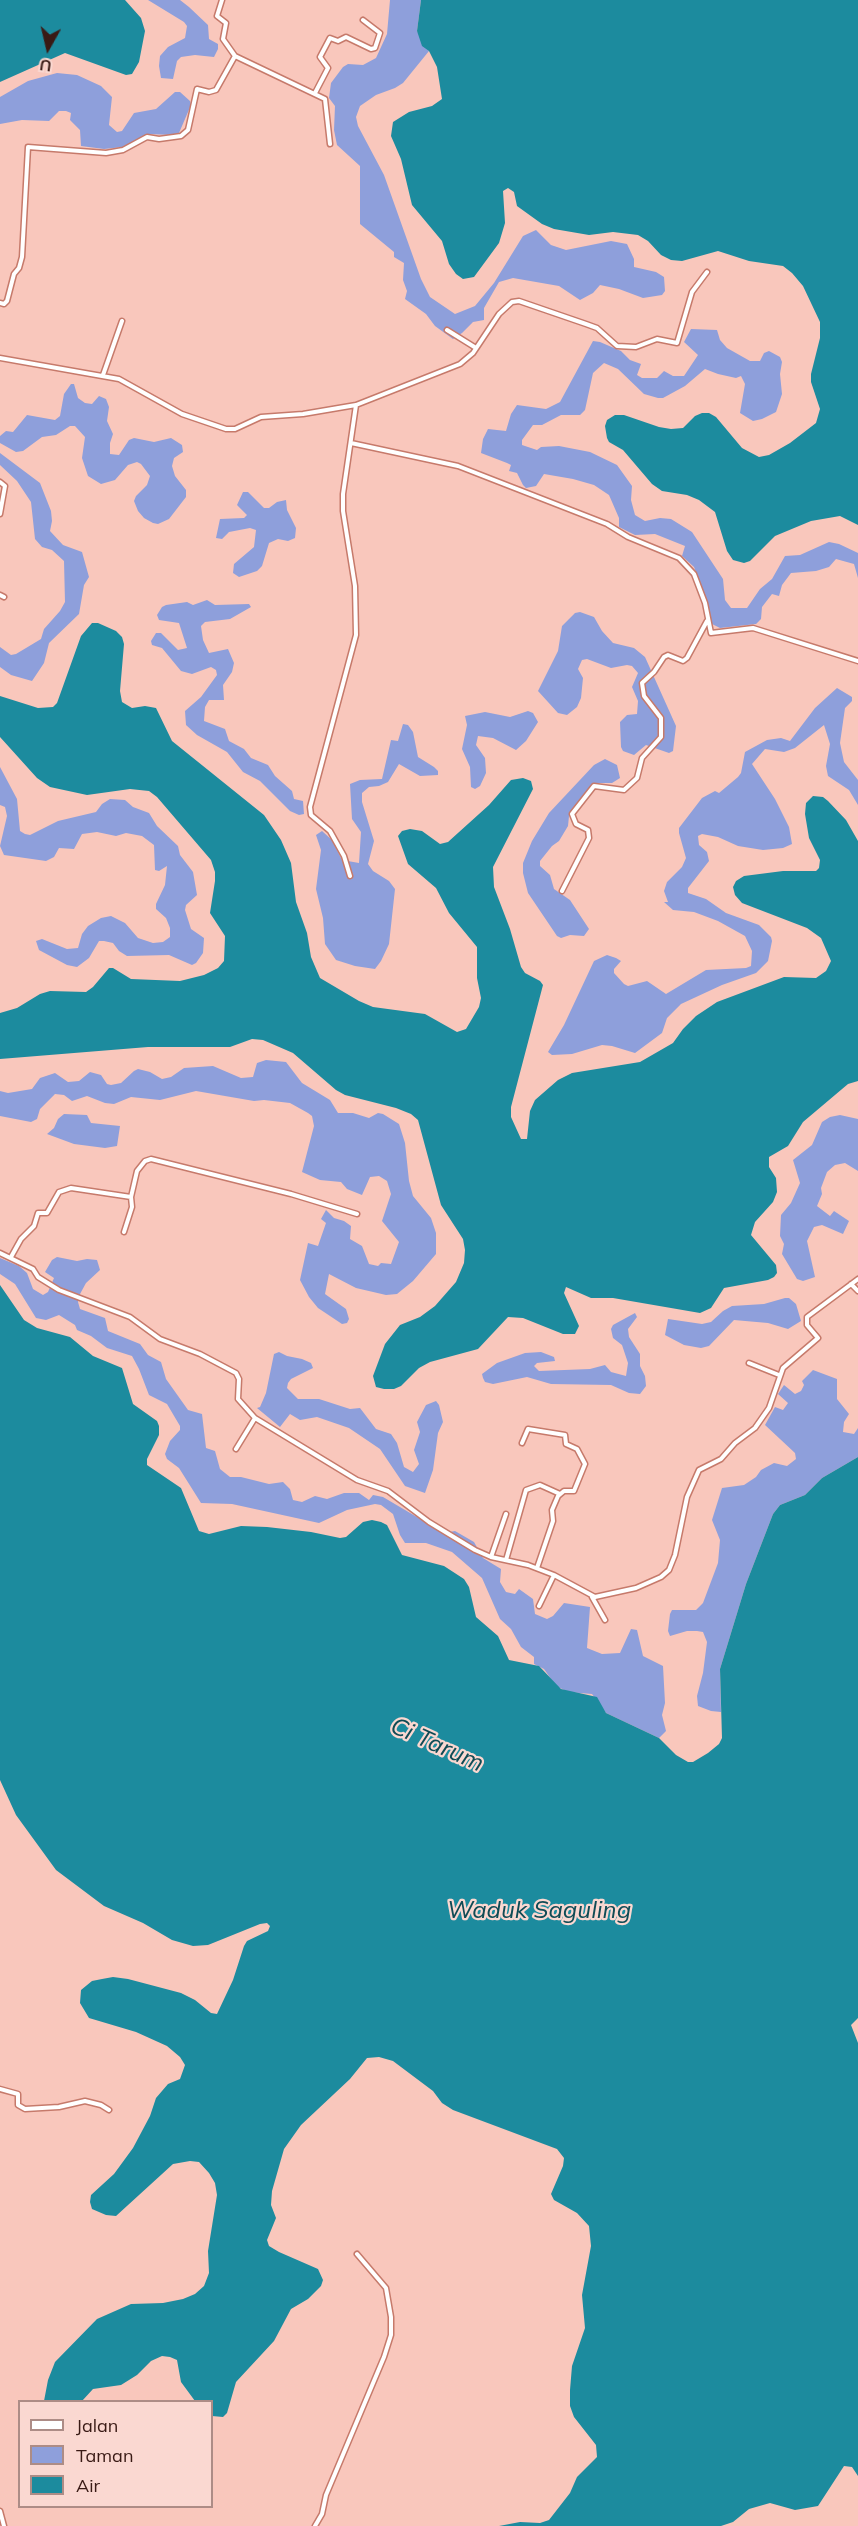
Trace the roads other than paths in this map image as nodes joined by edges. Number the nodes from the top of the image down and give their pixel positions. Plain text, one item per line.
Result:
1 (222, 0) edge
2 (363, 20) dead end
3 (235, 56) junction
4 (315, 93) junction
5 (330, 144) dead end
6 (707, 272) dead end
7 (0, 303) edge
8 (122, 321) dead end
9 (447, 330) dead end
10 (476, 348) junction
11 (0, 358) edge
12 (104, 375) junction
13 (356, 405) junction
14 (351, 443) junction
15 (0, 482) edge
16 (0, 514) edge
17 (707, 620) junction
18 (858, 661) edge
19 (351, 876) dead end
20 (562, 891) dead end
21 (131, 1197) junction
22 (357, 1214) dead end
23 (124, 1232) dead end
24 (0, 1252) edge
25 (11, 1257) junction
26 (858, 1279) edge
27 (851, 1284) junction
28 (858, 1291) edge
29 (749, 1363) dead end
30 (779, 1375) junction
31 (255, 1418) junction
32 (522, 1443) dead end
33 (236, 1449) dead end
34 (560, 1494) junction
35 (506, 1514) dead end
36 (491, 1557) junction
37 (506, 1560) junction
38 (537, 1568) junction
39 (554, 1575) junction
40 (591, 1596) junction
41 (539, 1606) dead end
42 (605, 1620) dead end
43 (0, 2089) edge
44 (109, 2110) dead end
45 (357, 2254) dead end
46 (0, 2511) edge
47 (4, 2526) edge
48 (315, 2526) edge

1 - 3 street
2 - 4 street
3 - 4 street
3 - 7 street
4 - 5 street
6 - 10 street
8 - 12 street
9 - 10 street
10 - 13 street
11 - 12 street
12 - 13 street
13 - 14 street
14 - 17 street
14 - 19 street
15 - 16 street
17 - 18 street
17 - 20 street
21 - 22 street
21 - 23 street
21 - 25 street
24 - 25 street
25 - 31 street
26 - 27 street
27 - 28 street
27 - 30 street
29 - 30 street
30 - 40 street
31 - 33 street
31 - 36 street
32 - 34 street
34 - 37 street
34 - 38 street
35 - 36 street
36 - 37 street
37 - 38 street
38 - 39 street
39 - 40 street
39 - 41 street
40 - 42 street
43 - 44 street
45 - 48 street
46 - 47 street

